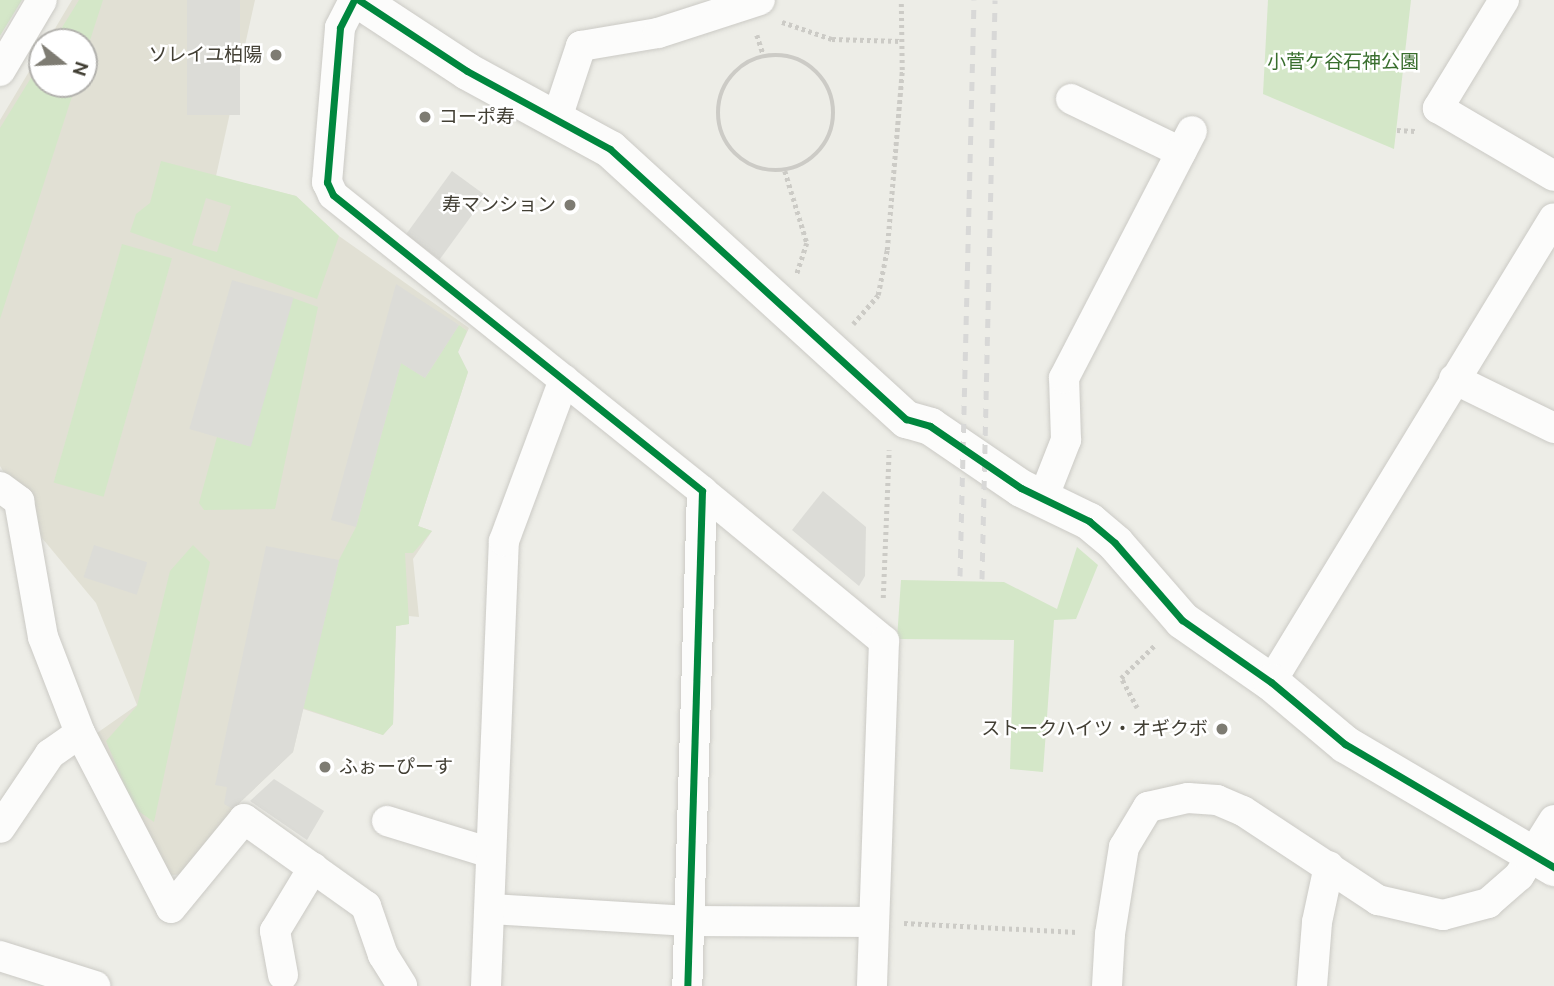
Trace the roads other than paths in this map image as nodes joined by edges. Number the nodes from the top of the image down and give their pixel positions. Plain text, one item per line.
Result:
1 (42, 0) edge
2 (354, 0) edge
3 (359, 0) edge
4 (1504, 0) edge
5 (762, 14) edge
6 (0, 71) edge
7 (1071, 99) dead end
8 (557, 118) junction
9 (1554, 176) edge
10 (1554, 218) edge
11 (1454, 379) junction
12 (564, 380) junction
13 (1554, 428) edge
14 (702, 491) junction
15 (9, 494) edge
16 (1042, 501) junction
17 (0, 532) edge
18 (1271, 682) junction
19 (80, 733) junction
20 (1554, 820) edge
21 (387, 821) dead end
22 (0, 828) edge
23 (488, 852) junction
24 (1544, 861) edge
25 (1329, 866) junction
26 (313, 868) junction
27 (491, 909) junction
28 (690, 921) junction
29 (873, 922) junction
30 (0, 956) edge
31 (283, 975) dead end
32 (95, 986) edge
33 (402, 986) edge
34 (486, 986) edge
35 (687, 986) edge
36 (872, 986) edge
37 (1107, 986) edge
38 (1312, 986) edge

1 - 6 street
2 - 12 street
3 - 8 street
4 - 9 street
5 - 8 street
7 - 16 street
8 - 16 street
10 - 11 street
11 - 13 street
11 - 18 street
12 - 14 street
12 - 23 street
14 - 28 street
14 - 29 street
15 - 17 street
15 - 19 street
16 - 18 street
18 - 24 street
19 - 22 street
19 - 26 street
20 - 24 street
21 - 23 street
23 - 27 street
24 - 25 street
25 - 37 street
25 - 38 street
26 - 31 street
26 - 33 street
27 - 28 street
27 - 34 street
28 - 29 street
28 - 35 street
29 - 36 street
30 - 32 street

